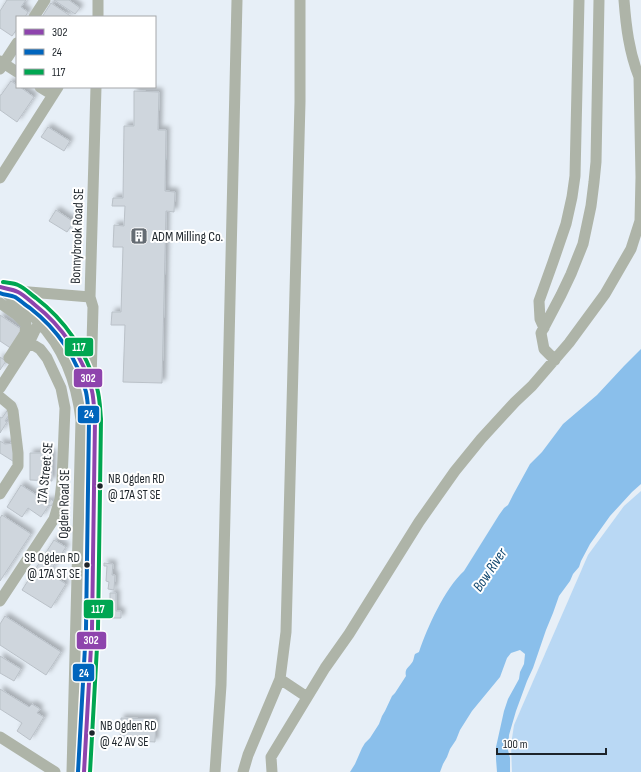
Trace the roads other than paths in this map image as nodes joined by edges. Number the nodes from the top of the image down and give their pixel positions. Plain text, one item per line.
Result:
1 (45, 0) edge
2 (98, 0) edge
3 (237, 0) edge
4 (300, 0) edge
5 (579, 0) edge
6 (599, 0) edge
7 (624, 0) edge
8 (35, 16) edge
9 (98, 16) edge
10 (16, 44) edge
11 (1, 64) edge
12 (16, 72) edge
13 (44, 88) edge
14 (96, 88) edge
15 (55, 91) edge
16 (0, 178) edge
17 (1, 287) edge
18 (17, 291) junction
19 (90, 297) junction
20 (0, 303) edge
21 (39, 322) junction
22 (544, 328) junction
23 (25, 341) junction
24 (555, 360) junction
25 (91, 386) junction
26 (0, 388) edge
27 (0, 397) edge
28 (0, 494) edge
29 (0, 601) edge
30 (280, 679) junction
31 (307, 697) junction
32 (0, 737) edge
33 (55, 772) edge
34 (72, 772) edge
35 (84, 772) edge
36 (215, 772) edge
37 (243, 772) edge
38 (272, 772) edge

1 - 8 street
2 - 9 street
3 - 36 street
4 - 30 street
5 - 22 street
6 - 22 street
7 - 24 street
10 - 11 street
11 - 12 street
13 - 15 street
14 - 19 street, Bonnybrook Road SE
15 - 16 street
17 - 18 street, Ogden Road SE
17 - 21 street, Ogden Road SE
18 - 19 street, Ogden Road SE
18 - 25 street, Ogden Road SE
19 - 25 street, Bonnybrook Road SE
20 - 23 street
21 - 23 street
21 - 34 street, Ogden Road SE
22 - 24 street
23 - 26 street
23 - 29 street, 17A Street SE
24 - 31 street
25 - 35 street, Ogden Road SE
27 - 28 street
30 - 31 street
30 - 37 street
31 - 38 street
32 - 33 street

